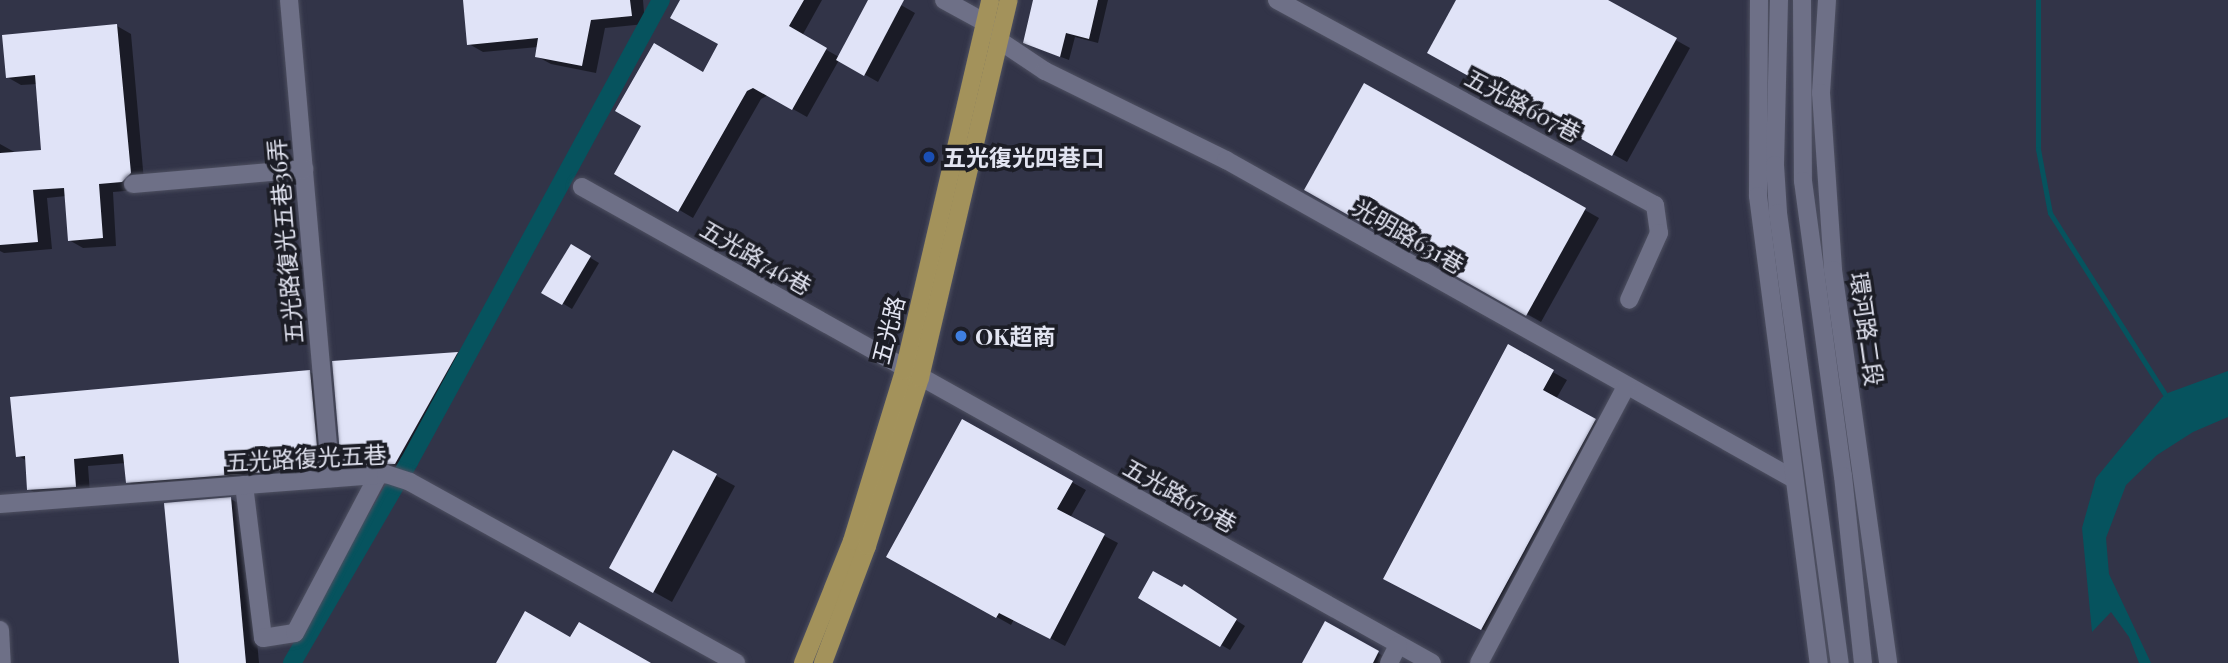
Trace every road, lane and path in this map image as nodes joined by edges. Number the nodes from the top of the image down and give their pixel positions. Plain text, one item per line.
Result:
1 (289, 0) edge
2 (944, 0) edge
3 (990, 0) edge
4 (1009, 0) edge
5 (1277, 0) edge
6 (1759, 0) edge
7 (1779, 0) edge
8 (1802, 0) edge
9 (1827, 0) edge
10 (986, 23) junction
11 (1000, 41) junction
12 (303, 169) junction
13 (133, 184) dead end
14 (582, 187) dead end
15 (1629, 300) dead end
16 (904, 371) junction
17 (920, 379) junction
18 (1626, 387) junction
19 (382, 474) junction
20 (331, 478) junction
21 (1792, 478) junction
22 (244, 485) junction
23 (0, 504) edge
24 (0, 630) edge
25 (1398, 645) junction
26 (2, 663) edge
27 (736, 663) edge
28 (803, 663) edge
29 (823, 663) edge
30 (1389, 663) edge
31 (1432, 663) edge
32 (1479, 663) edge
33 (1819, 663) edge
34 (1840, 663) edge
35 (1863, 663) edge
36 (1888, 663) edge

1 - 12 street, 五光路復光五巷36弄
2 - 10 street
3 - 10 main road, 五光路
4 - 11 main road, 五光路
5 - 15 street, 五光路607巷
6 - 21 street
7 - 34 street
8 - 35 street, 環河路二段
9 - 36 street, 環河路二段
10 - 11 street, 光明路631巷
10 - 16 main road, 五光路
11 - 17 main road, 五光路
11 - 18 street, 光明路631巷
12 - 13 street
12 - 20 street, 五光路復光五巷36弄
14 - 16 street, 五光路746巷
16 - 17 street, 五光路679巷
16 - 28 main road, 五光路
17 - 25 street, 五光路679巷
17 - 29 main road, 五光路
18 - 21 street, 光明路631巷
18 - 32 street
19 - 20 street, 五光路復光五巷
19 - 22 street
19 - 27 street, 五光路復光五巷
20 - 22 street, 五光路復光五巷
21 - 33 street
22 - 23 street, 五光路復光五巷
24 - 26 street
25 - 30 street
25 - 31 street, 五光路679巷

